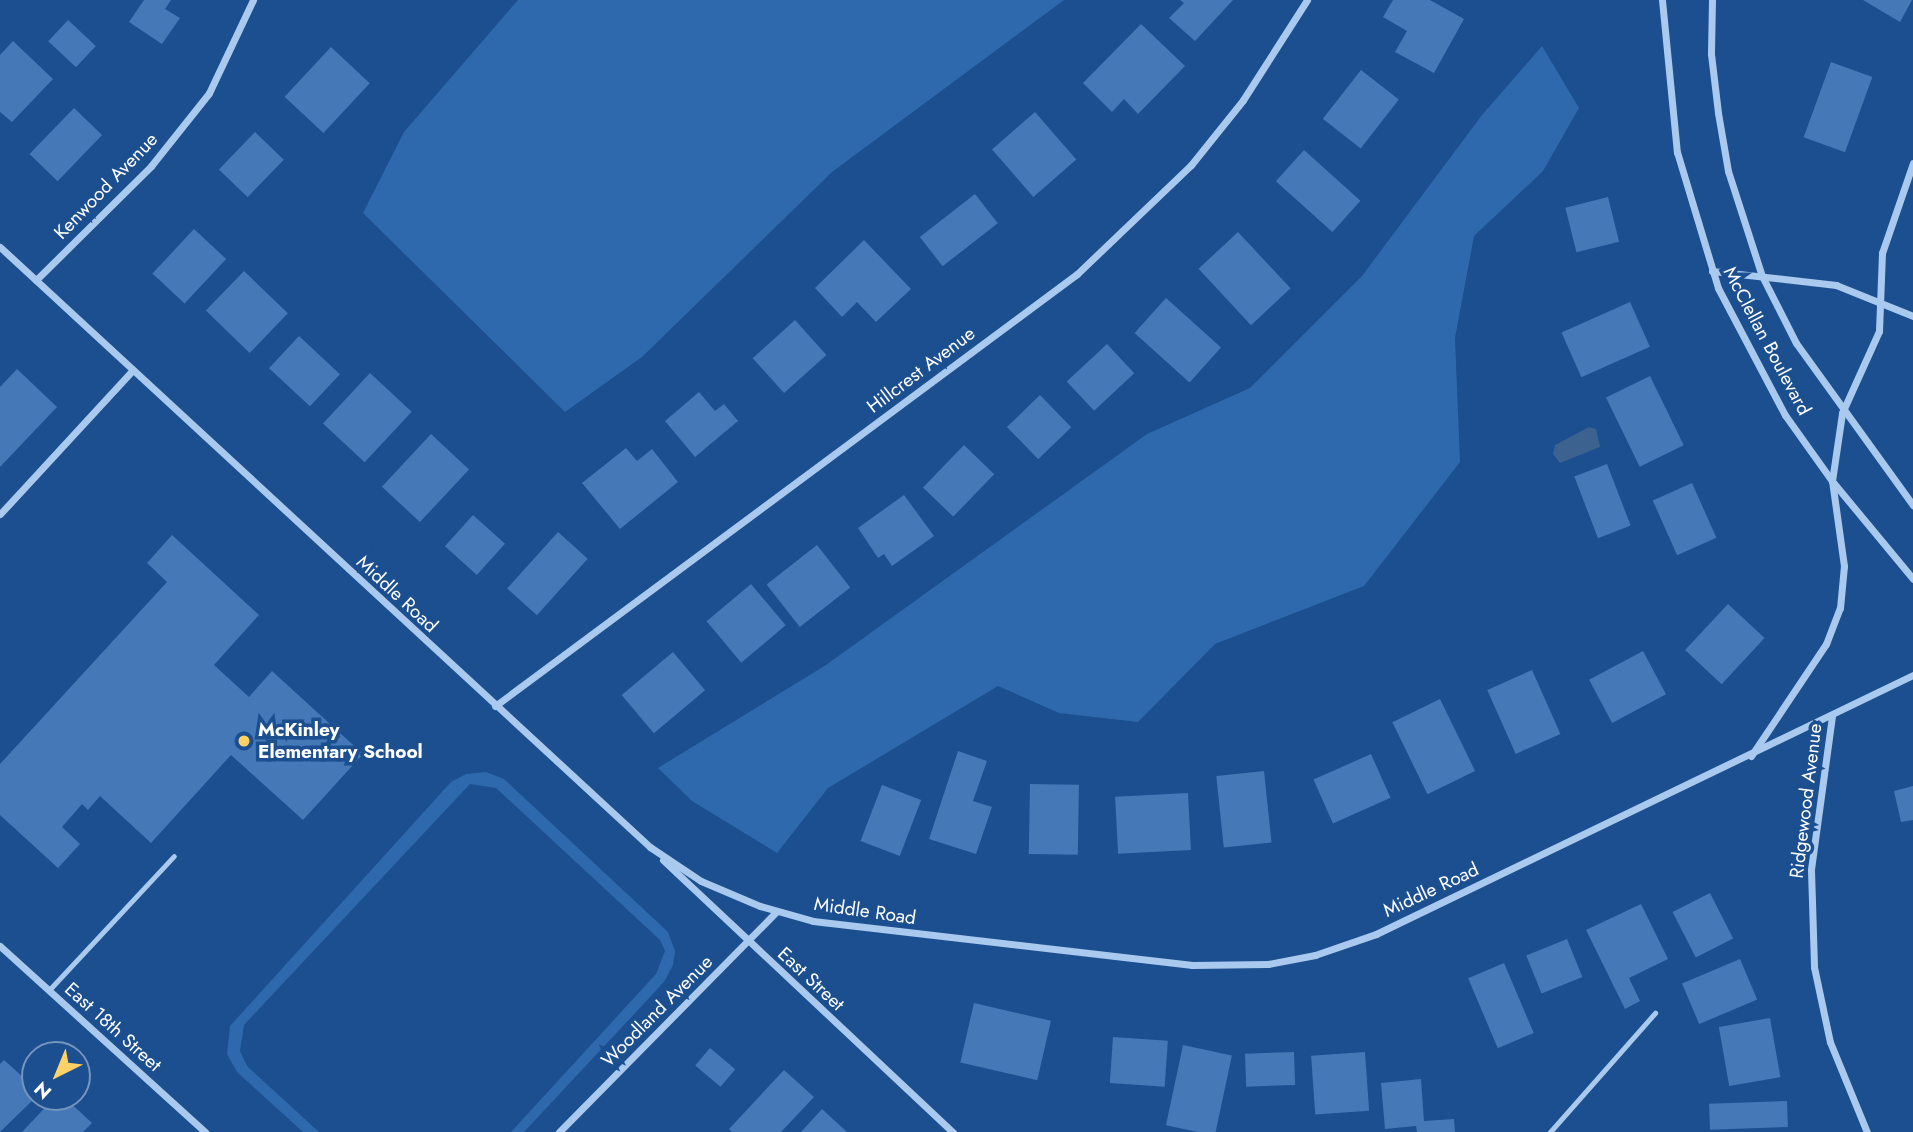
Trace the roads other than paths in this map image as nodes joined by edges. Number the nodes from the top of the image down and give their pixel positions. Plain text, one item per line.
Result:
1 (253, 0) edge
2 (1307, 0) edge
3 (1662, 0) edge
4 (1712, 0) edge
5 (1913, 163) edge
6 (0, 247) edge
7 (1712, 271) junction
8 (1762, 276) junction
9 (36, 280) junction
10 (1880, 302) junction
11 (1913, 316) edge
12 (133, 370) junction
13 (1842, 413) junction
14 (1832, 481) junction
15 (1913, 505) edge
16 (0, 514) edge
17 (1913, 579) edge
18 (1913, 675) edge
19 (495, 706) junction
20 (1832, 716) junction
21 (1751, 756) junction
22 (650, 847) junction
23 (174, 856) dead end
24 (777, 911) junction
25 (748, 942) junction
26 (0, 946) edge
27 (50, 990) junction
28 (1655, 1013) dead end
29 (205, 1132) edge
30 (560, 1132) edge
31 (953, 1132) edge
32 (1550, 1132) edge
33 (1867, 1132) edge

1 - 9 street, Kenwood Avenue
2 - 19 street, Hillcrest Avenue
3 - 7 street, McClellan Boulevard
4 - 8 street, McClellan Boulevard
5 - 10 street
6 - 9 street, Middle Road
7 - 8 street
7 - 14 street, McClellan Boulevard
8 - 10 street
8 - 13 street, McClellan Boulevard
9 - 12 street, Middle Road
10 - 11 street
10 - 13 street
12 - 16 street
12 - 19 street, Middle Road
13 - 14 street
13 - 15 street, McClellan Boulevard
14 - 17 street, McClellan Boulevard
14 - 21 street, McClellan Boulevard
18 - 20 street, Middle Road
19 - 22 street, Middle Road
20 - 21 street, Middle Road
20 - 33 street, Ridgewood Avenue
21 - 24 street, Middle Road
22 - 24 street, Middle Road
22 - 25 street, East Street
23 - 27 lane
24 - 25 street, Woodland Avenue
25 - 30 street, Woodland Avenue
25 - 31 street, East Street
26 - 27 street, East 18th Street
27 - 29 street, East 18th Street
28 - 32 lane

